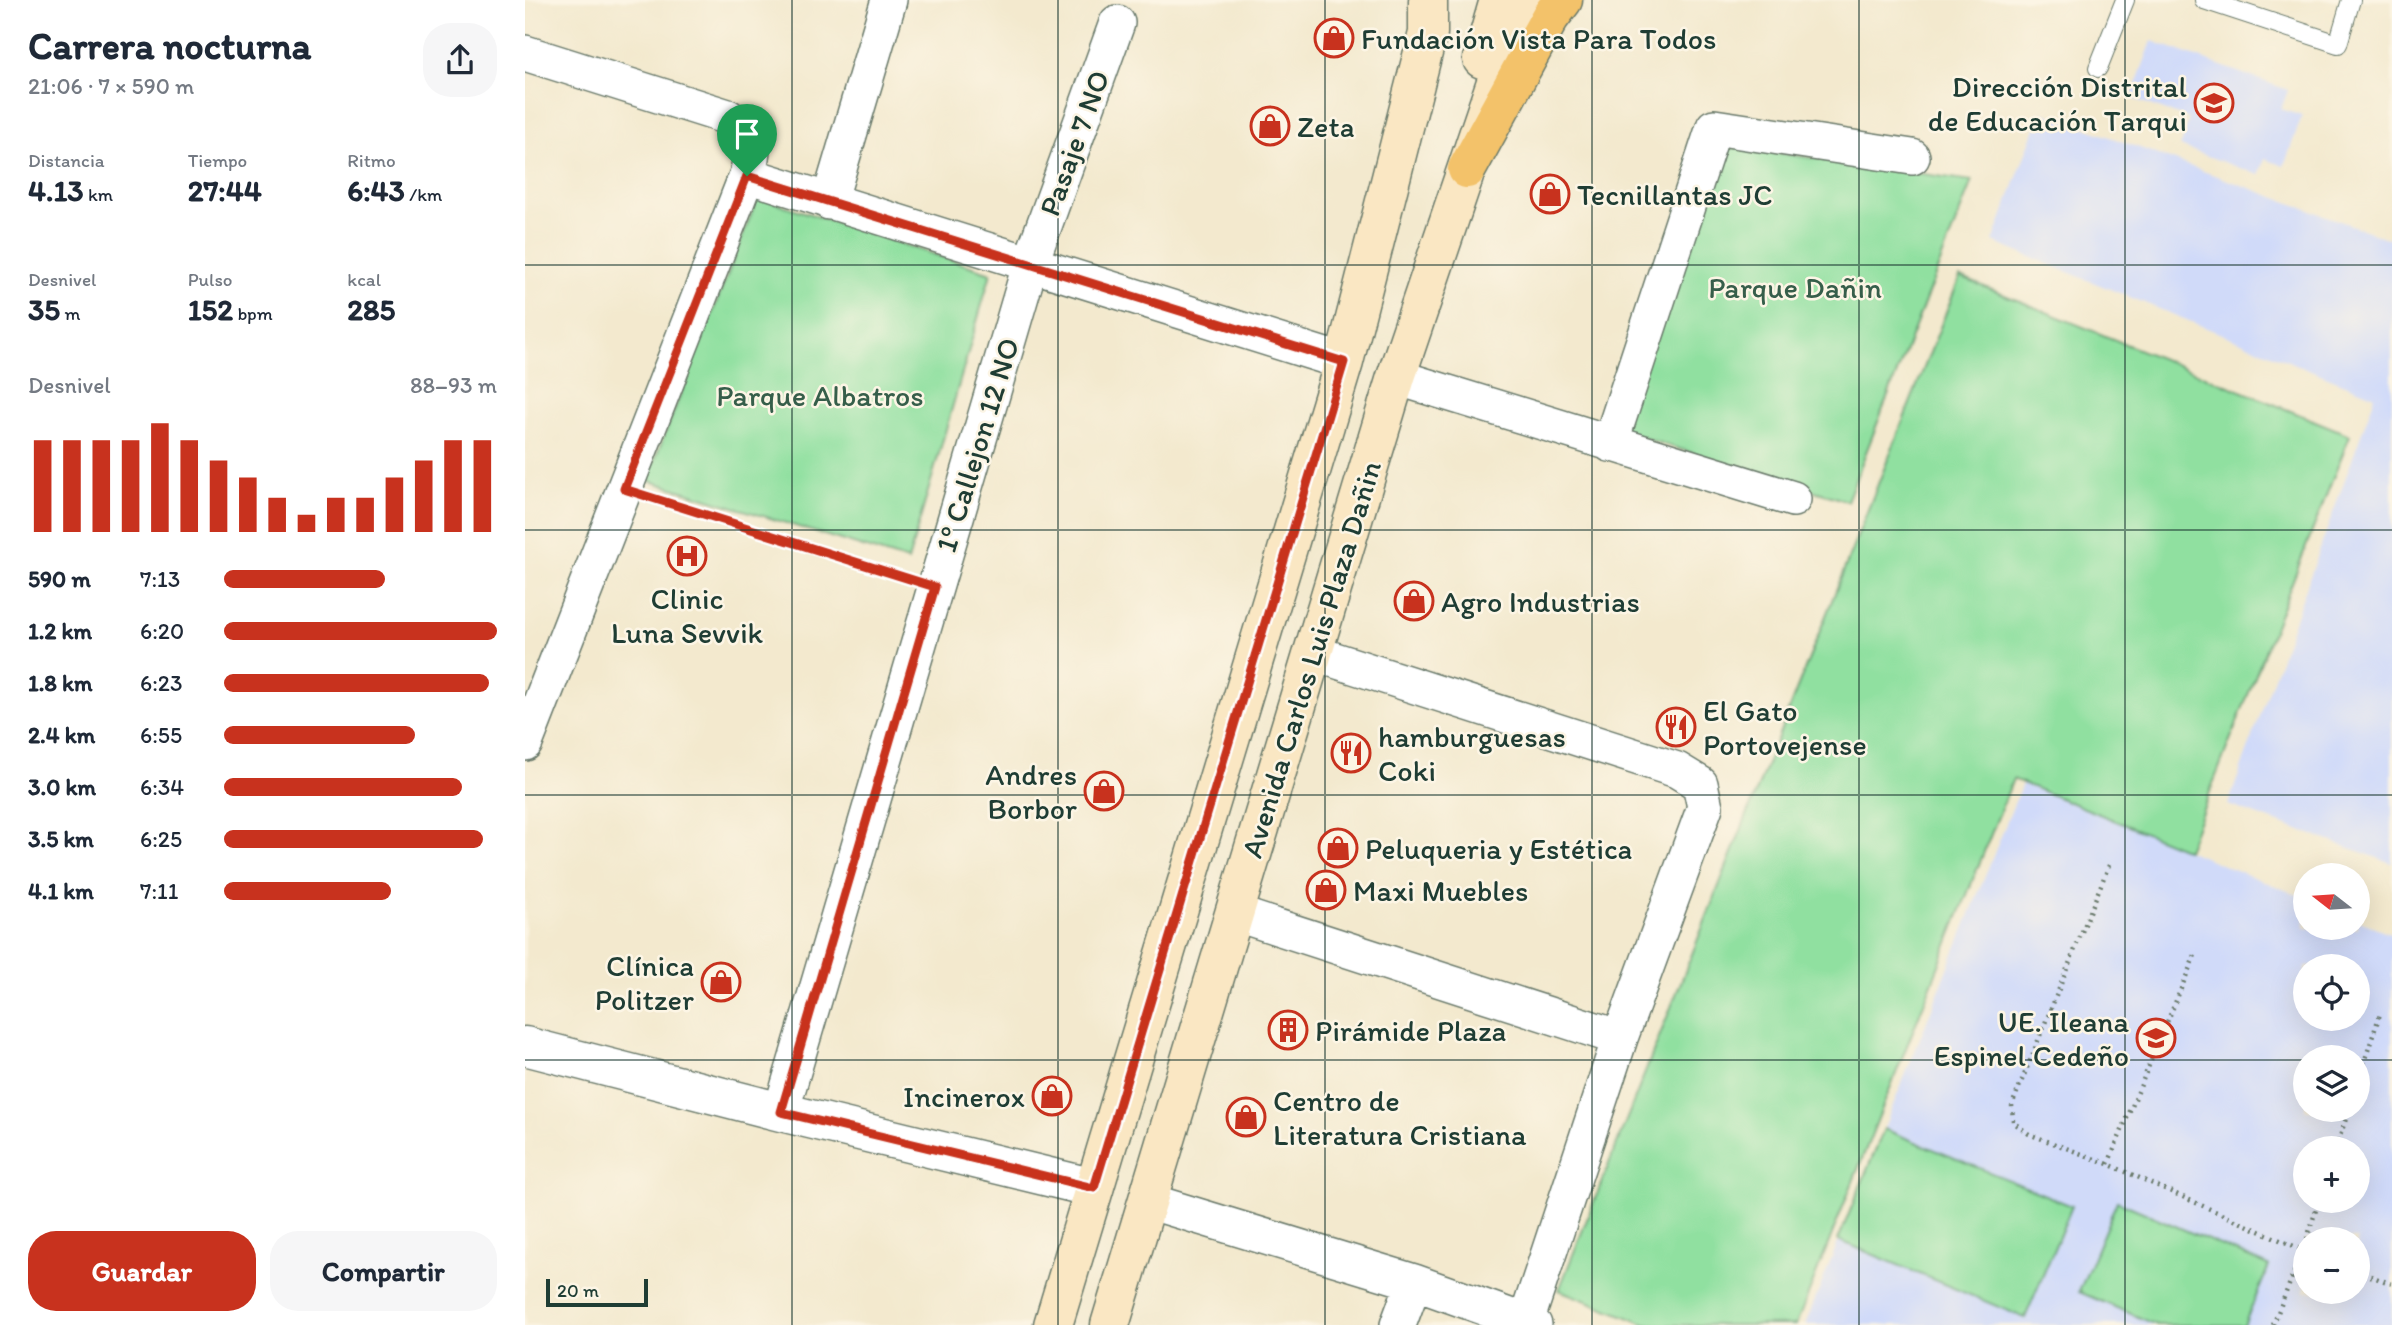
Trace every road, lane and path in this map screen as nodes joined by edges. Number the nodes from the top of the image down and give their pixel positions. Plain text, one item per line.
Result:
1 (889, 0) edge
2 (1447, 0) edge
3 (1499, 0) edge
4 (1530, 0) edge
5 (1563, 0) edge
6 (2125, 0) edge
7 (2204, 0) edge
8 (2351, 0) edge
9 (1428, 17) edge
10 (1117, 23) dead end
11 (525, 53) edge
12 (2098, 68) dead end
13 (1912, 157) dead end
14 (1467, 169) junction
15 (747, 176) junction
16 (829, 202) junction
17 (1446, 229) junction
18 (1031, 262) junction
19 (1344, 362) junction
20 (1396, 377) junction
21 (1610, 443) junction
22 (624, 489) junction
23 (1793, 499) dead end
24 (935, 587) junction
25 (1313, 653) junction
26 (525, 743) edge
27 (2109, 865) dead end
28 (1234, 913) junction
29 (2195, 955) dead end
30 (2381, 1011) dead end
31 (1620, 1038) junction
32 (2370, 1045) edge
33 (525, 1046) edge
34 (781, 1112) junction
35 (2108, 1164) junction
36 (1094, 1188) junction
37 (1148, 1201) junction
38 (2293, 1244) edge
39 (2293, 1276) edge
40 (2370, 1276) edge
41 (1414, 1282) junction
42 (2392, 1284) edge
43 (1530, 1323) edge
44 (1053, 1325) edge
45 (1110, 1325) edge
46 (1398, 1325) edge
47 (2273, 1325) edge

1 - 16 street
2 - 9 main road, Avenida Carlos Luis Plaza Dañin
3 - 17 main road
4 - 14 main road, Avenida Carlos Luis Plaza Dañin
5 - 14 main road
6 - 12 lane
7 - 8 lane
9 - 19 main road, Avenida Carlos Luis Plaza Dañin
10 - 18 street, Pasaje 7 NO
11 - 15 street
13 - 21 street
14 - 17 main road, Avenida Carlos Luis Plaza Dañin
15 - 16 street
15 - 22 street
16 - 18 street
17 - 20 main road, Avenida Carlos Luis Plaza Dañin
18 - 19 street
18 - 24 street, 1º Callejon 12 NO
19 - 36 main road, Avenida Carlos Luis Plaza Dañin
20 - 21 street
20 - 25 main road, Avenida Carlos Luis Plaza Dañin
21 - 23 street
22 - 24 path
22 - 26 street
24 - 34 street, 1º Callejon 12 NO
25 - 28 main road, Avenida Carlos Luis Plaza Dañin
25 - 31 street
27 - 35 path
28 - 31 street
28 - 37 main road, Avenida Carlos Luis Plaza Dañin
29 - 35 path
30 - 32 path
31 - 43 street
33 - 34 street
34 - 36 street
35 - 38 path
36 - 44 main road, Avenida Carlos Luis Plaza Dañin
37 - 41 street
37 - 45 main road, Avenida Carlos Luis Plaza Dañin
39 - 47 path
40 - 42 path
41 - 43 street
41 - 46 street

